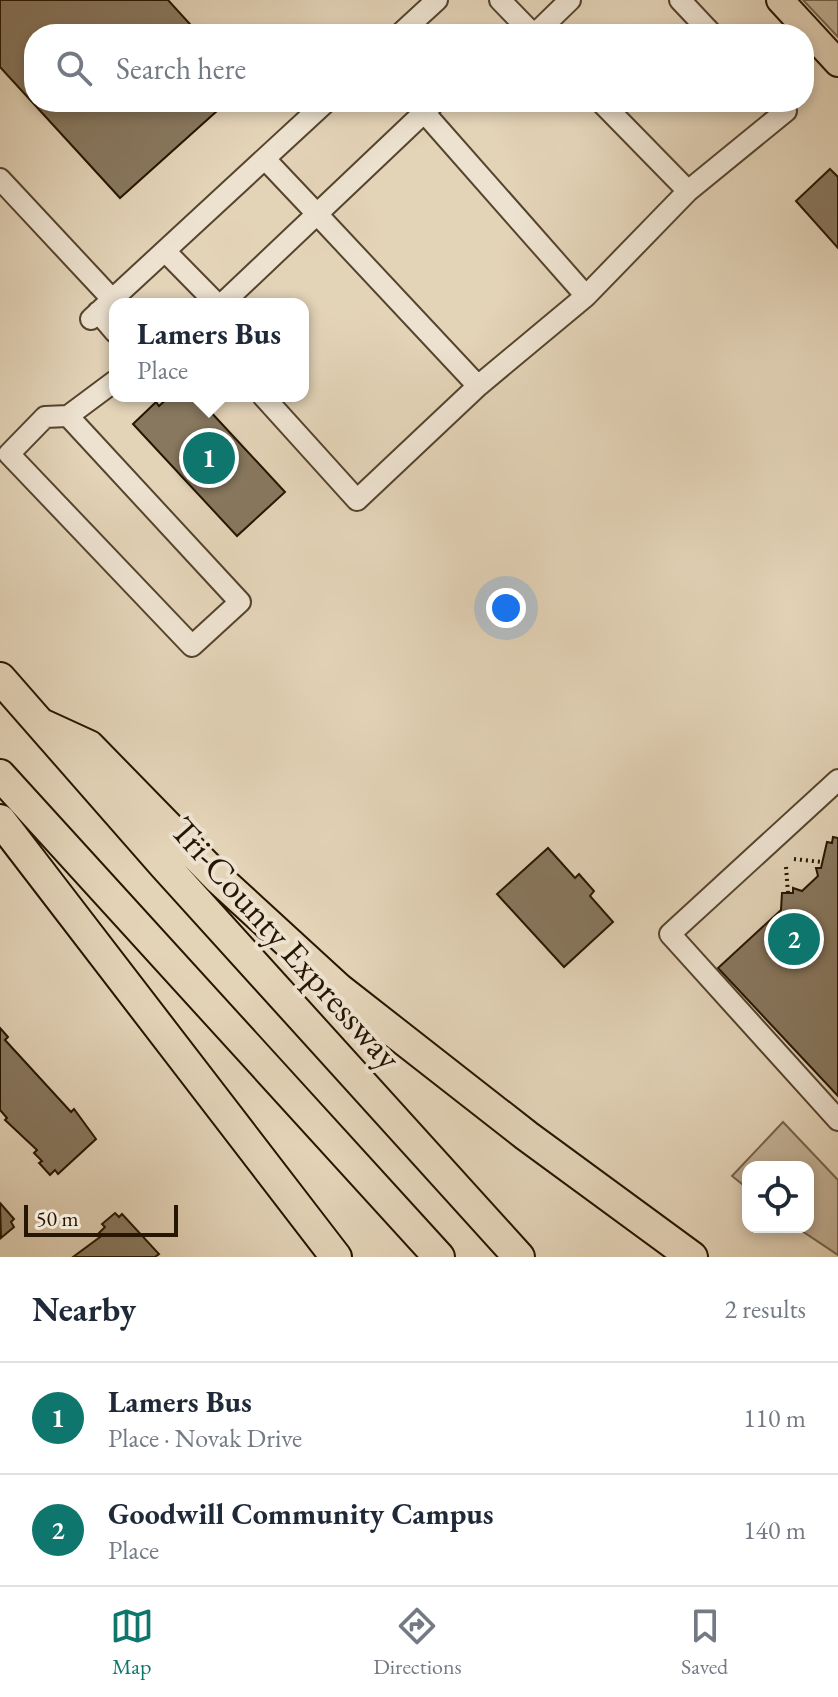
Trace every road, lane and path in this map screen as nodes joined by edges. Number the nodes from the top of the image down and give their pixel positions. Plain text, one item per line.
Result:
1 (437, 0) edge
2 (500, 0) edge
3 (570, 0) edge
4 (680, 0) edge
5 (780, 0) edge
6 (411, 24) edge
7 (519, 24) edge
8 (534, 24) edge
9 (703, 24) edge
10 (802, 24) edge
11 (814, 37) edge
12 (838, 63) edge
13 (315, 112) edge
14 (418, 112) edge
15 (431, 112) edge
16 (611, 112) edge
17 (785, 112) edge
18 (265, 159) junction
19 (0, 179) edge
20 (688, 191) junction
21 (317, 214) junction
22 (165, 251) junction
23 (586, 296) junction
24 (113, 298) edge
25 (213, 298) edge
26 (226, 298) edge
27 (109, 302) edge
28 (100, 310) junction
29 (109, 323) edge
30 (109, 385) edge
31 (478, 386) junction
32 (268, 402) edge
33 (68, 416) junction
34 (0, 678) edge
35 (41, 724) junction
36 (0, 775) edge
37 (838, 780) edge
38 (0, 820) edge
39 (794, 859) dead end
40 (822, 862) dead end
41 (786, 867) dead end
42 (788, 893) dead end
43 (838, 1120) edge
44 (336, 1257) edge
45 (439, 1257) edge
46 (519, 1257) edge
47 (692, 1257) edge

1 - 6 street
2 - 7 street
3 - 8 street
4 - 9 street
5 - 10 main road
11 - 12 main road
13 - 18 street
14 - 21 street
15 - 23 street
16 - 20 street
17 - 20 street
18 - 21 street
18 - 22 street
19 - 28 street
20 - 23 street
21 - 26 street
21 - 31 street
22 - 24 street
22 - 25 street
23 - 31 street
27 - 28 street
28 - 29 street
30 - 33 street
31 - 32 street
33 - 33 street
34 - 35 highway, Tri-County Expressway
35 - 46 highway, Tri-County Expressway
35 - 47 highway
36 - 45 highway
37 - 43 street
38 - 44 highway
39 - 40 path
41 - 42 path

